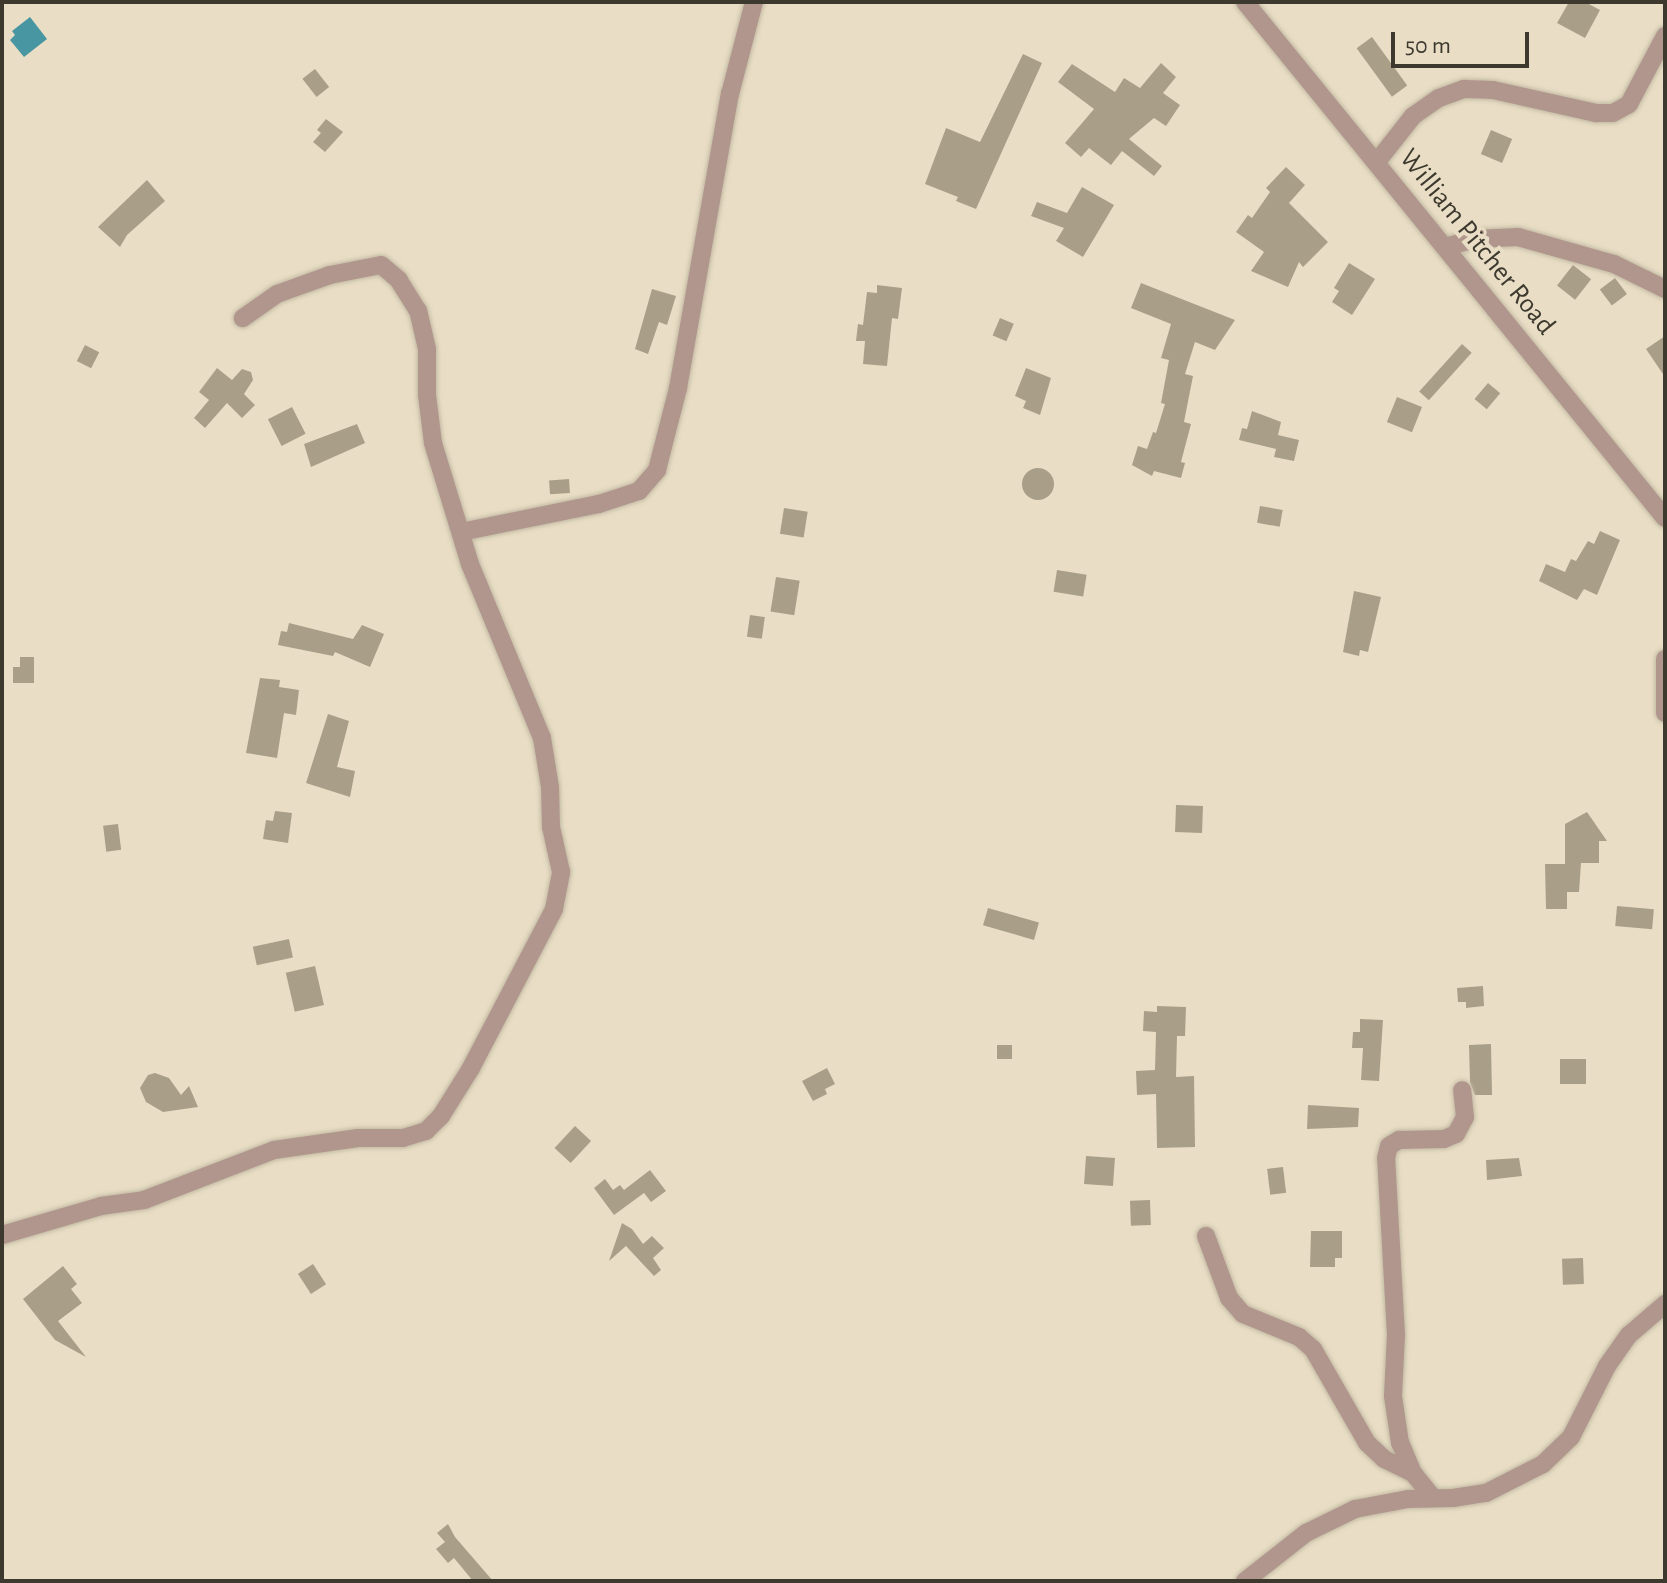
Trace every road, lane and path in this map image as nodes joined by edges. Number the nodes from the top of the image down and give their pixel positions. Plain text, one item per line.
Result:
1 (754, 2) edge
2 (1245, 2) edge
3 (1665, 36) edge
4 (1376, 163) junction
5 (1445, 247) junction
6 (1665, 289) edge
7 (243, 318) dead end
8 (1665, 518) edge
9 (461, 532) junction
10 (1665, 659) edge
11 (1665, 713) edge
12 (1462, 1090) dead end
13 (2, 1235) edge
14 (1206, 1236) dead end
15 (1665, 1304) edge
16 (1413, 1473) junction
17 (1433, 1498) junction
18 (1245, 1581) edge

1 - 9 street
2 - 4 street, William Pitcher Road
3 - 4 street
4 - 5 street, William Pitcher Road
5 - 6 street
5 - 8 street, William Pitcher Road
7 - 9 street
9 - 13 street
10 - 11 street
12 - 16 street
14 - 16 street
15 - 17 street
16 - 17 street
17 - 18 street

